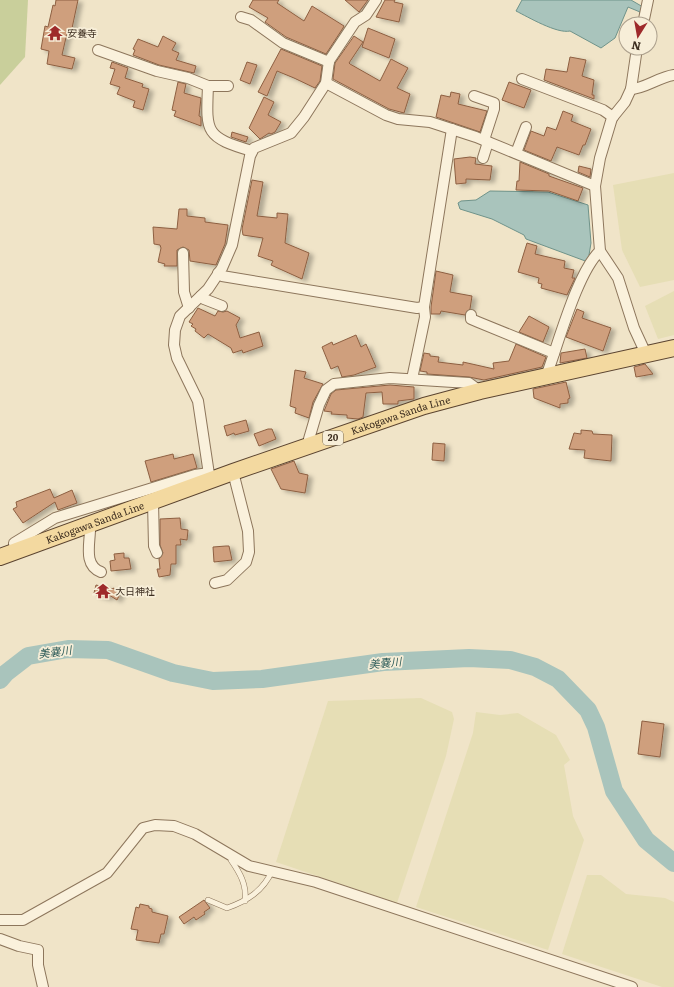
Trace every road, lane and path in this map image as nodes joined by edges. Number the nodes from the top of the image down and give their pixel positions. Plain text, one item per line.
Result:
1 (376, 0) edge
2 (648, 0) edge
3 (644, 16) edge
4 (241, 17) dead end
5 (98, 50) dead end
6 (636, 56) edge
7 (329, 62) junction
8 (674, 75) edge
9 (522, 79) dead end
10 (326, 83) junction
11 (208, 86) junction
12 (228, 86) dead end
13 (631, 89) junction
14 (474, 96) dead end
15 (613, 117) junction
16 (526, 127) dead end
17 (452, 129) junction
18 (486, 141) junction
19 (252, 151) junction
20 (516, 153) junction
21 (483, 158) dead end
22 (595, 186) junction
23 (600, 251) junction
24 (183, 253) dead end
25 (218, 273) junction
26 (201, 296) junction
27 (222, 306) dead end
28 (424, 307) junction
29 (189, 308) junction
30 (471, 315) dead end
31 (674, 348) edge
32 (554, 353) junction
33 (646, 354) junction
34 (548, 375) junction
35 (412, 379) junction
36 (480, 390) junction
37 (310, 446) junction
38 (233, 472) junction
39 (210, 477) junction
40 (153, 502) junction
41 (90, 525) junction
42 (157, 553) dead end
43 (7, 555) edge
44 (101, 572) dead end
45 (215, 583) dead end
46 (232, 856) junction
47 (272, 871) junction
48 (208, 900) dead end
49 (245, 901) junction
50 (0, 920) edge
51 (0, 939) edge
52 (43, 987) edge
53 (632, 987) edge

1 - 7 street
2 - 3 street
4 - 7 street
5 - 11 street
6 - 13 street
7 - 10 street
8 - 13 street
9 - 15 street
10 - 17 street
10 - 19 street
11 - 12 street
11 - 19 street
13 - 15 street
14 - 18 street
15 - 22 street
16 - 20 street
17 - 18 street
17 - 28 street
18 - 20 street
18 - 21 street
19 - 25 street
20 - 22 street
22 - 23 street
23 - 32 street
23 - 33 street
24 - 29 street
25 - 26 street
25 - 28 street
26 - 27 street
26 - 29 street
28 - 35 street
29 - 39 street
30 - 32 street
31 - 33 main road, Kakogawa Sanda Line / 20
32 - 34 street
33 - 34 main road, Kakogawa Sanda Line / 20
34 - 36 main road, Kakogawa Sanda Line / 20
35 - 36 street
35 - 37 street
36 - 37 main road, Kakogawa Sanda Line / 20
37 - 38 main road, Kakogawa Sanda Line / 20
38 - 39 main road, Kakogawa Sanda Line / 20
38 - 45 street
39 - 40 main road, Kakogawa Sanda Line / 20
39 - 43 street
40 - 41 main road, Kakogawa Sanda Line / 20
40 - 42 street
41 - 43 main road, Kakogawa Sanda Line / 20
41 - 44 street
46 - 47 street
46 - 49 lane
46 - 50 street
47 - 49 lane
47 - 53 street
48 - 49 lane
51 - 52 street

